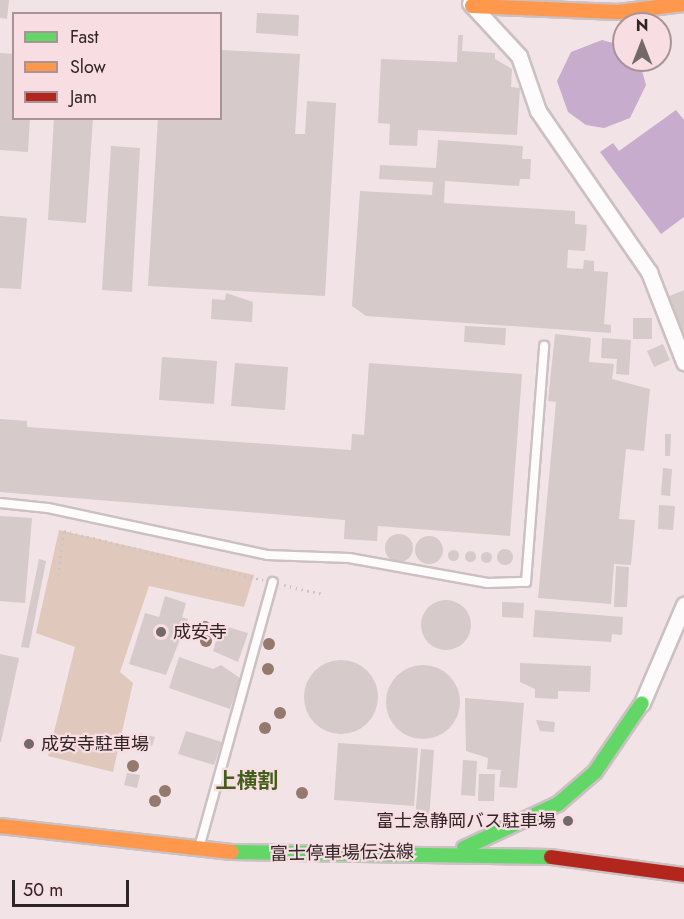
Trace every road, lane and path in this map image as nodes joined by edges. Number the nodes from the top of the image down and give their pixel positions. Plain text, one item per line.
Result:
1 (470, 3) edge
2 (684, 4) edge
3 (619, 5) edge
4 (544, 346) dead end
5 (684, 362) edge
6 (0, 503) edge
7 (58, 575) dead end
8 (273, 582) junction
9 (323, 594) dead end
10 (684, 605) edge
11 (642, 703) joint
12 (0, 826) edge
13 (199, 849) junction
14 (456, 851) junction
15 (684, 875) edge

1 - 3 main road
1 - 5 street
2 - 3 main road
4 - 6 lane
7 - 8 path
8 - 9 path
8 - 13 lane
10 - 11 street
11 - 14 main road
12 - 13 main road, 富士停車場伝法線
13 - 14 main road, 富士停車場伝法線
14 - 15 main road, 富士停車場伝法線

